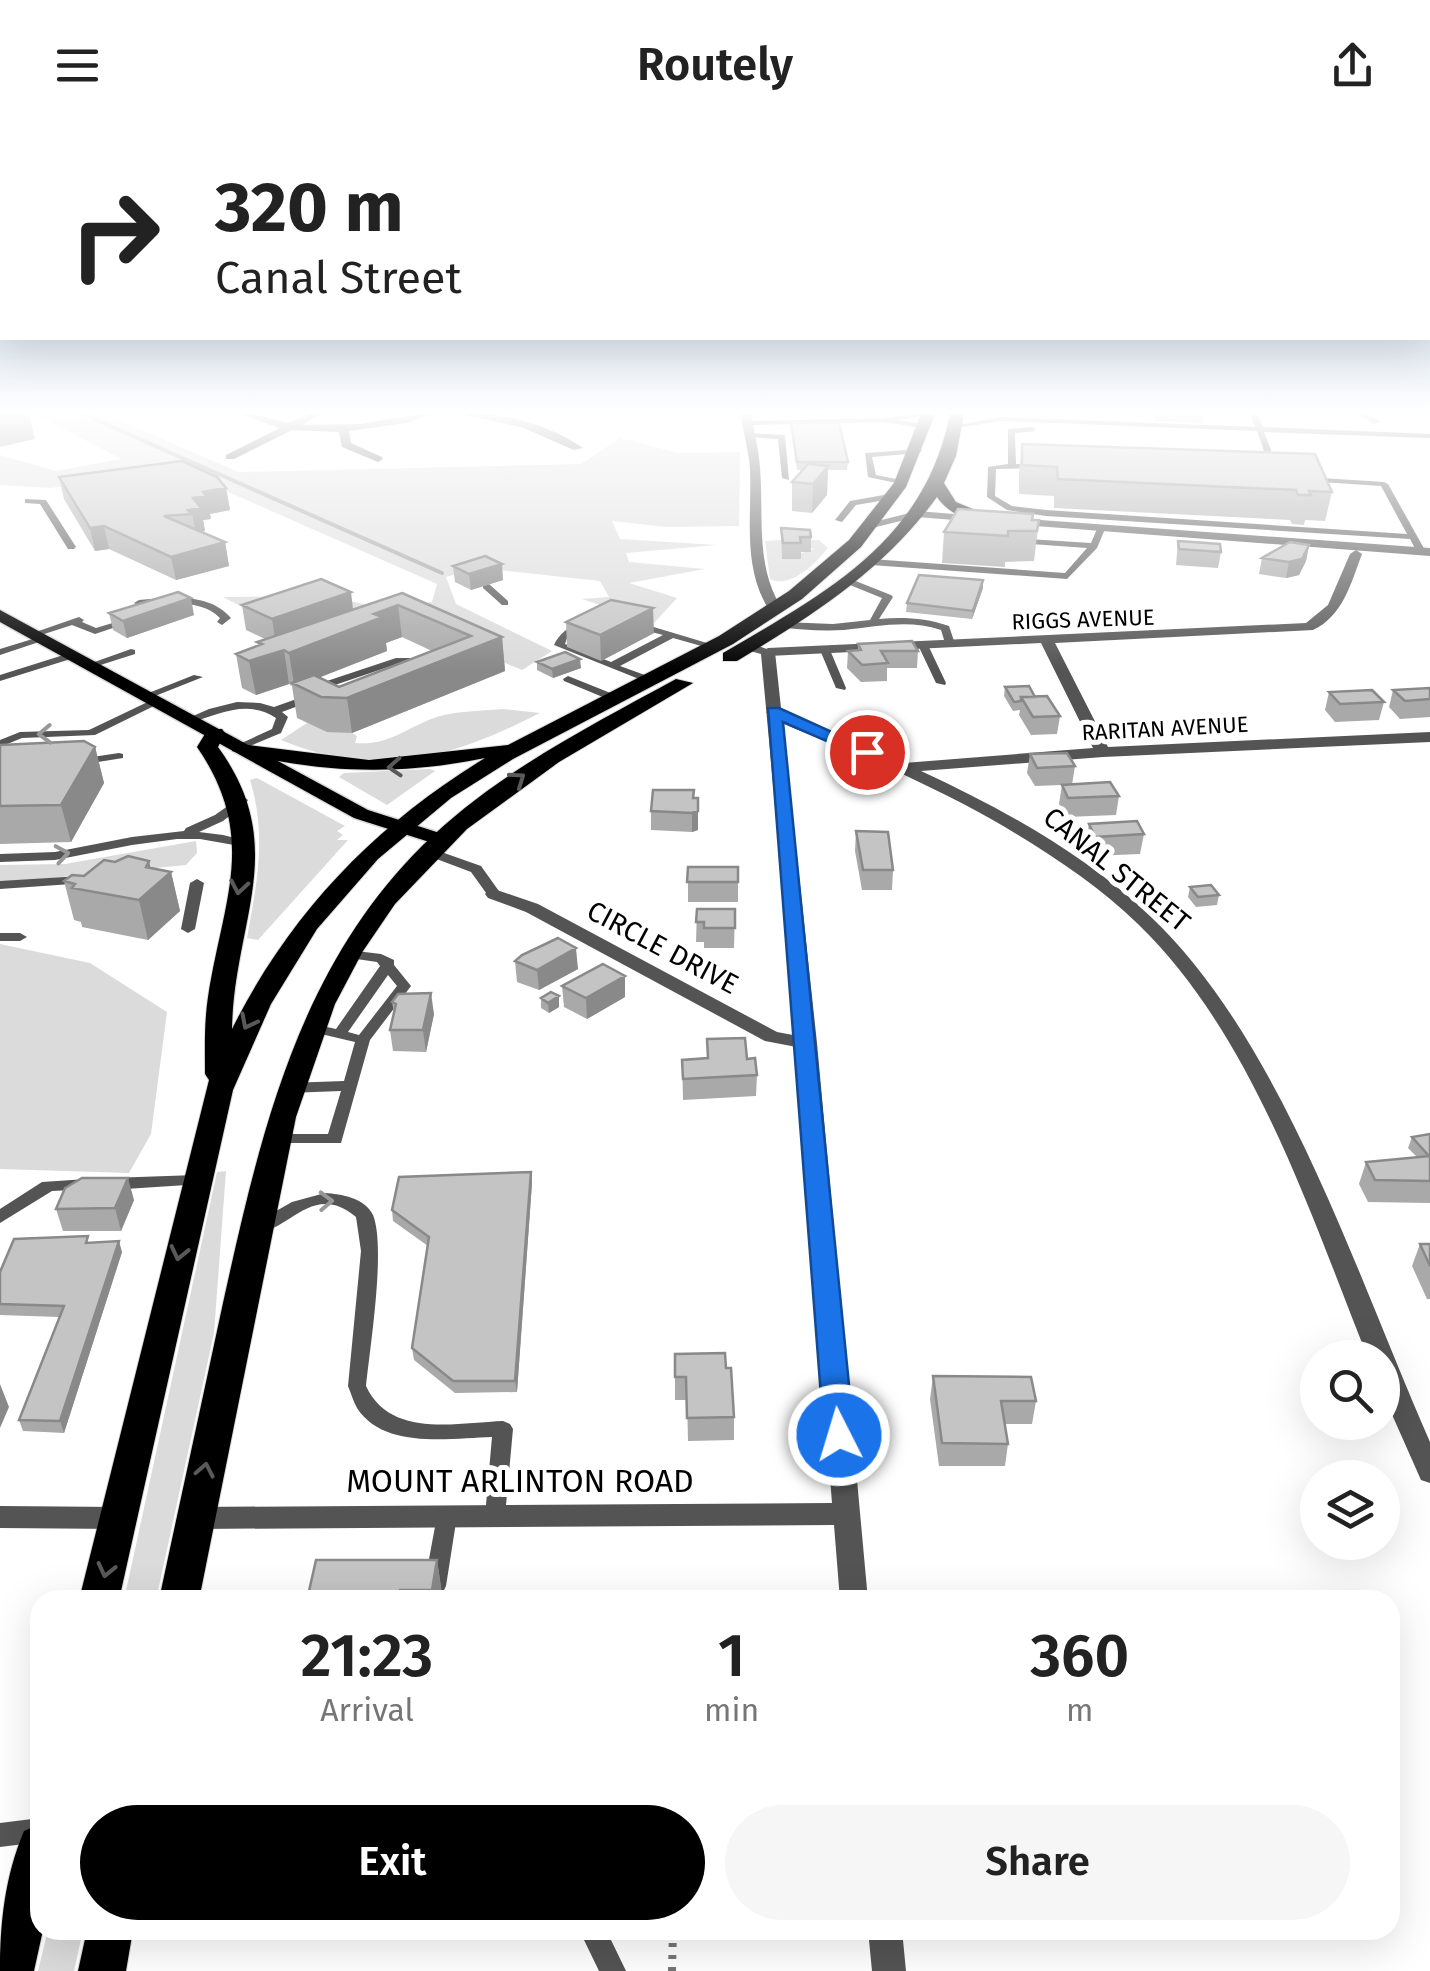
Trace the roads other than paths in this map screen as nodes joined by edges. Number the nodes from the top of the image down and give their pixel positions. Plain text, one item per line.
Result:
1 (754, 500) edge
2 (863, 500) edge
3 (891, 500) edge
4 (909, 500) edge
5 (926, 500) edge
6 (947, 500) edge
7 (995, 500) edge
8 (1393, 500) edge
9 (28, 501) dead end
10 (916, 514) junction
11 (1043, 519) junction
12 (839, 520) dead end
13 (986, 520) junction
14 (872, 524) junction
15 (1100, 529) junction
16 (1413, 537) junction
17 (1030, 541) edge
18 (53, 546) dead end
19 (1094, 546) junction
20 (1426, 552) edge
21 (1356, 554) dead end
22 (870, 562) junction
23 (848, 580) junction
24 (486, 586) edge
25 (138, 603) edge
26 (185, 603) junction
27 (505, 603) dead end
28 (0, 615) edge
29 (785, 616) junction
30 (874, 619) junction
31 (222, 622) dead end
32 (598, 622) edge
33 (624, 624) edge
34 (672, 634) junction
35 (39, 636) junction
36 (1047, 641) junction
37 (950, 644) junction
38 (923, 645) junction
39 (712, 646) junction
40 (758, 649) junction
41 (825, 650) junction
42 (131, 652) dead end
43 (0, 655) edge
44 (73, 655) junction
45 (91, 665) junction
46 (611, 666) junction
47 (26, 670) junction
48 (419, 675) edge
49 (198, 677) dead end
50 (0, 678) edge
51 (568, 679) dead end
52 (648, 680) junction
53 (941, 683) dead end
54 (841, 688) dead end
55 (151, 698) junction
56 (310, 698) junction
57 (614, 698) junction
58 (326, 705) edge
59 (274, 711) junction
60 (774, 712) junction
61 (190, 720) junction
62 (215, 733) junction
63 (1430, 737) edge
64 (526, 743) junction
65 (0, 744) edge
66 (239, 747) junction
67 (1104, 752) junction
68 (120, 756) dead end
69 (63, 762) edge
70 (903, 768) junction
71 (242, 800) junction
72 (397, 828) junction
73 (184, 833) junction
74 (247, 844) junction
75 (436, 846) junction
76 (0, 858) edge
77 (81, 880) edge
78 (0, 884) edge
79 (197, 884) dead end
80 (494, 894) joint
81 (188, 929) dead end
82 (0, 936) edge
83 (20, 937) dead end
84 (348, 954) junction
85 (389, 963) junction
86 (309, 1027) junction
87 (339, 1035) junction
88 (363, 1040) junction
89 (807, 1043) junction
90 (349, 1086) junction
91 (287, 1088) junction
92 (219, 1090) junction
93 (274, 1139) junction
94 (196, 1180) junction
95 (0, 1217) edge
96 (254, 1231) junction
97 (1373, 1340) edge
98 (1400, 1402) edge
99 (1430, 1472) edge
100 (846, 1514) junction
101 (0, 1516) edge
102 (447, 1516) junction
103 (496, 1516) junction
104 (119, 1518) junction
105 (196, 1518) junction
106 (101, 1590) edge
107 (181, 1590) edge
108 (435, 1590) edge
109 (853, 1590) edge
110 (30, 1831) edge
111 (0, 1835) edge
112 (30, 1888) edge
113 (108, 1940) edge
114 (598, 1940) edge
115 (886, 1940) edge
116 (10, 1971) edge
117 (102, 1971) edge
118 (613, 1971) edge
119 (889, 1971) edge

1 - 29 street
2 - 12 lane
3 - 14 highway
4 - 10 highway
5 - 10 highway
6 - 13 highway
7 - 11 lane
8 - 16 lane
9 - 18 lane
10 - 13 street
10 - 14 street
10 - 22 highway
11 - 13 street
11 - 15 street
11 - 16 lane
14 - 29 highway
15 - 19 lane
15 - 20 street
16 - 20 lane
17 - 19 lane
19 - 22 lane
21 - 36 street, RIGGS AVENUE
22 - 23 highway
23 - 29 highway
23 - 30 lane
24 - 27 lane
25 - 26 lane
26 - 31 lane
26 - 35 lane
28 - 35 main road
29 - 30 lane
29 - 39 highway
29 - 40 highway
30 - 37 lane
32 - 46 lane
33 - 34 lane
34 - 39 lane
34 - 46 lane
35 - 43 lane
35 - 44 main road
36 - 37 street, RIGGS AVENUE
36 - 67 street
37 - 38 street, RIGGS AVENUE
38 - 41 street, RIGGS AVENUE
38 - 53 lane
39 - 52 highway
40 - 41 street, RIGGS AVENUE
40 - 60 street
75 -> 40 highway
41 - 54 lane
42 - 45 lane
43 - 47 lane
44 - 45 main road
44 - 47 lane
45 - 55 main road
46 - 52 lane
47 - 50 lane
48 - 56 lane
49 - 55 lane
51 - 57 lane
52 - 57 highway
55 - 61 main road
55 -> 65 lane
56 - 58 lane
56 - 59 lane
57 - 64 highway
59 - 61 lane
59 - 66 lane
60 - 70 street, CANAL STREET
60 - 89 street
61 - 62 main road
62 - 66 main road
62 - 71 highway
63 - 67 street, RARITAN AVENUE
64 -> 66 highway
64 - 72 highway
66 - 72 main road
67 - 70 street, RARITAN AVENUE
68 - 69 lane
70 - 97 street, CANAL STREET
71 - 73 lane
71 - 74 highway
72 - 75 main road
72 -> 92 highway
73 - 74 lane
76 -> 73 lane
74 -> 92 highway
75 - 80 lane
75 - 84 highway
77 - 78 lane
79 - 81 lane
80 - 89 street, CIRCLE DRIVE
82 - 83 lane
84 - 85 lane
84 - 86 highway
85 - 87 lane
85 - 88 lane
86 - 87 lane
86 - 91 highway
87 - 88 lane
88 - 90 lane
89 - 100 street
90 - 91 lane
90 - 93 lane
91 - 93 highway
92 - 94 highway
93 - 96 highway
94 - 95 lane
94 -> 104 highway
96 -> 103 lane
105 -> 96 highway
98 - 99 street, CANAL STREET
100 - 103 street, MOUNT ARLINTON ROAD
100 - 109 street
101 - 104 street
102 - 103 street, MOUNT ARLINTON ROAD
102 - 105 street, MOUNT ARLINTON ROAD
102 - 108 lane
104 -> 106 highway
105 - 107 highway
110 - 111 lane
112 - 116 highway
113 - 117 highway
114 - 118 lane
115 - 119 street

